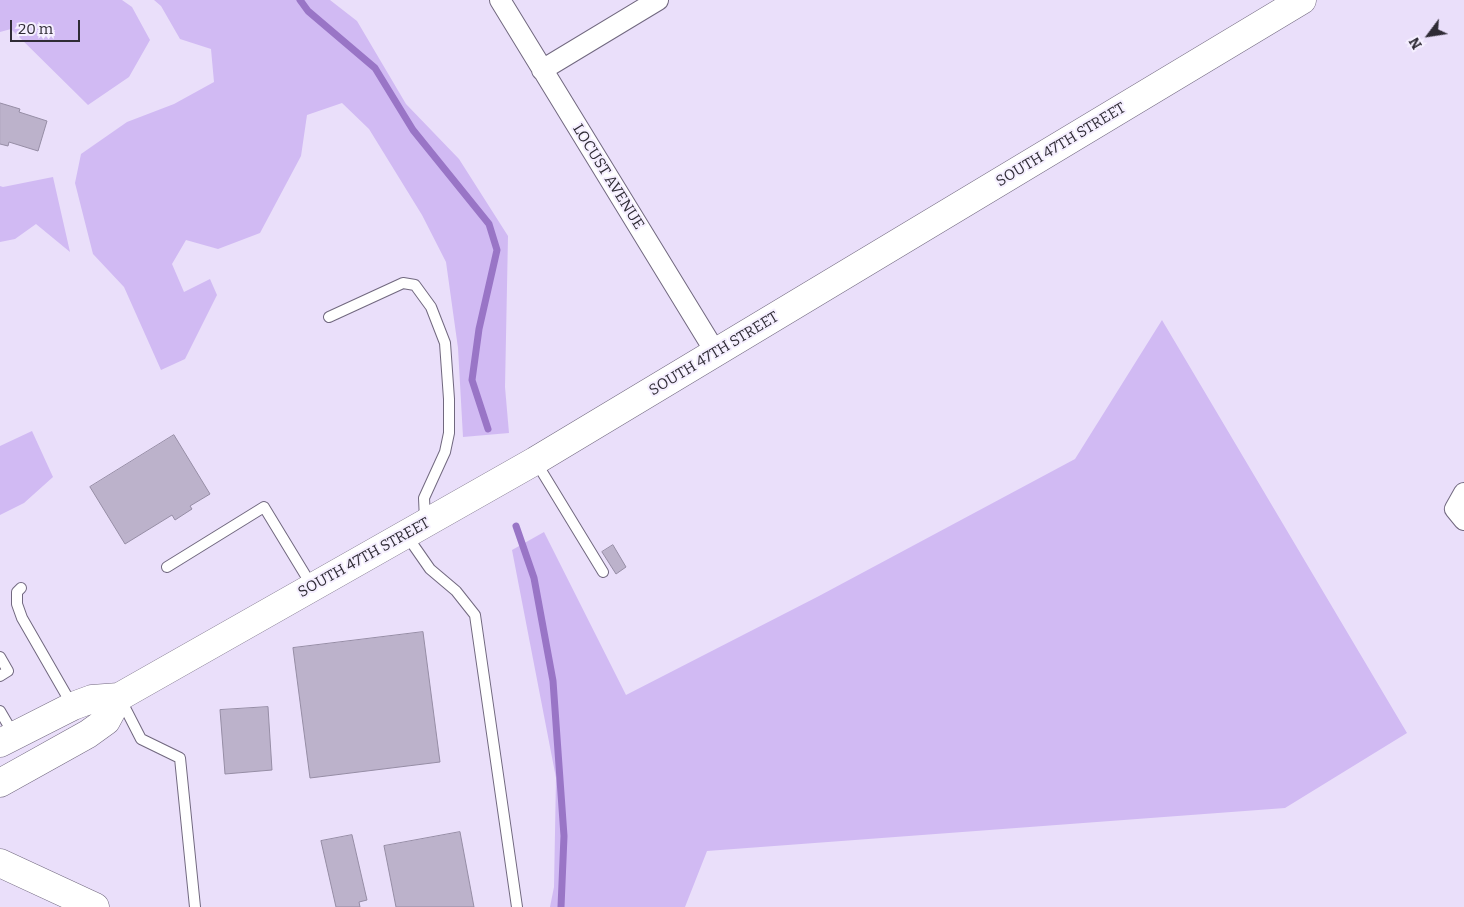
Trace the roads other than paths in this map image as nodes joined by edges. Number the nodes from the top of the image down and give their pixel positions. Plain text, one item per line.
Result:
1 (500, 0) edge
2 (658, 0) edge
3 (1302, 0) edge
4 (542, 70) junction
5 (329, 317) dead end
6 (716, 353) junction
7 (536, 460) junction
8 (1464, 493) edge
9 (1464, 520) edge
10 (416, 529) junction
11 (167, 567) dead end
12 (603, 572) dead end
13 (312, 587) junction
14 (21, 588) dead end
15 (0, 657) edge
16 (0, 676) edge
17 (120, 697) junction
18 (73, 706) junction
19 (0, 711) edge
20 (7, 739) edge
21 (4, 786) edge
22 (0, 843) edge
23 (9, 866) edge
24 (95, 907) edge
25 (195, 907) edge
26 (517, 907) edge

1 - 4 street, LOCUST AVENUE
2 - 4 street
3 - 6 main road, SOUTH 47TH STREET
4 - 6 street, LOCUST AVENUE
5 - 10 lane
6 - 7 main road, SOUTH 47TH STREET
7 - 10 main road, SOUTH 47TH STREET
7 - 12 lane
8 - 9 street
10 - 13 main road, SOUTH 47TH STREET
10 - 26 lane
11 - 13 lane
13 - 17 main road, SOUTH 47TH STREET
14 - 18 lane
15 - 16 lane
17 - 18 main road, SOUTH 47TH STREET
17 - 21 main road
17 - 25 lane
18 - 20 main road, SOUTH 47TH STREET
19 - 20 lane
22 - 23 main road
23 - 24 main road

